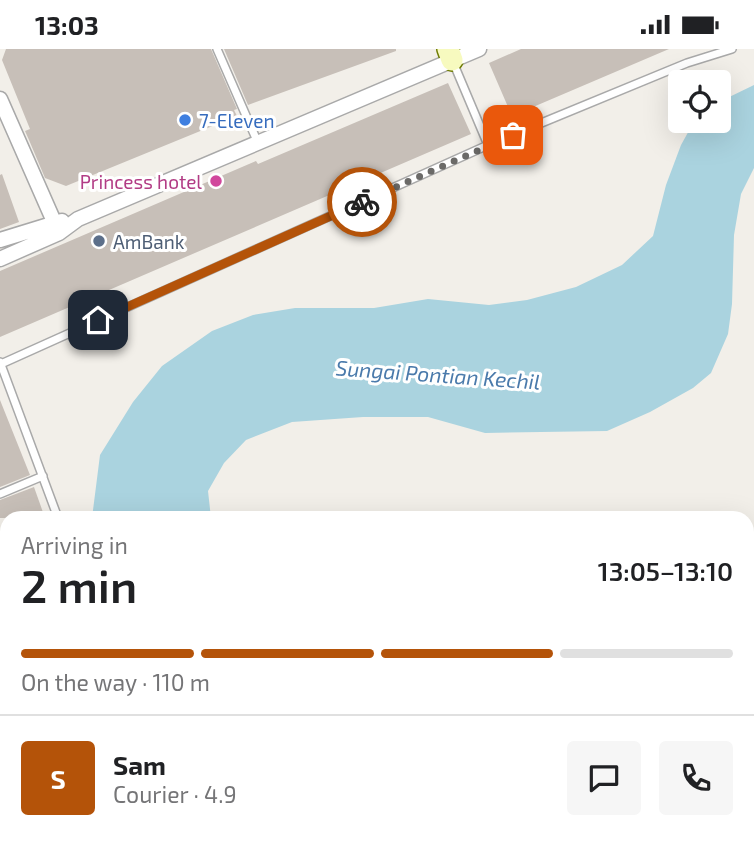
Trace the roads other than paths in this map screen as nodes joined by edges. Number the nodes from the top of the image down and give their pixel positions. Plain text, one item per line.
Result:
1 (216, 49) edge
2 (479, 49) edge
3 (732, 49) edge
4 (450, 55) edge
5 (0, 99) edge
6 (258, 142) junction
7 (488, 145) junction
8 (56, 227) junction
9 (0, 240) edge
10 (0, 259) edge
11 (0, 363) edge
12 (43, 477) junction
13 (0, 494) edge
14 (55, 511) edge

1 - 6 lane
2 - 4 street
3 - 7 lane
4 - 6 street
4 - 7 lane
5 - 8 street
6 - 8 street
7 - 11 lane
8 - 9 street
8 - 10 street
11 - 12 lane
12 - 13 lane
12 - 14 lane

